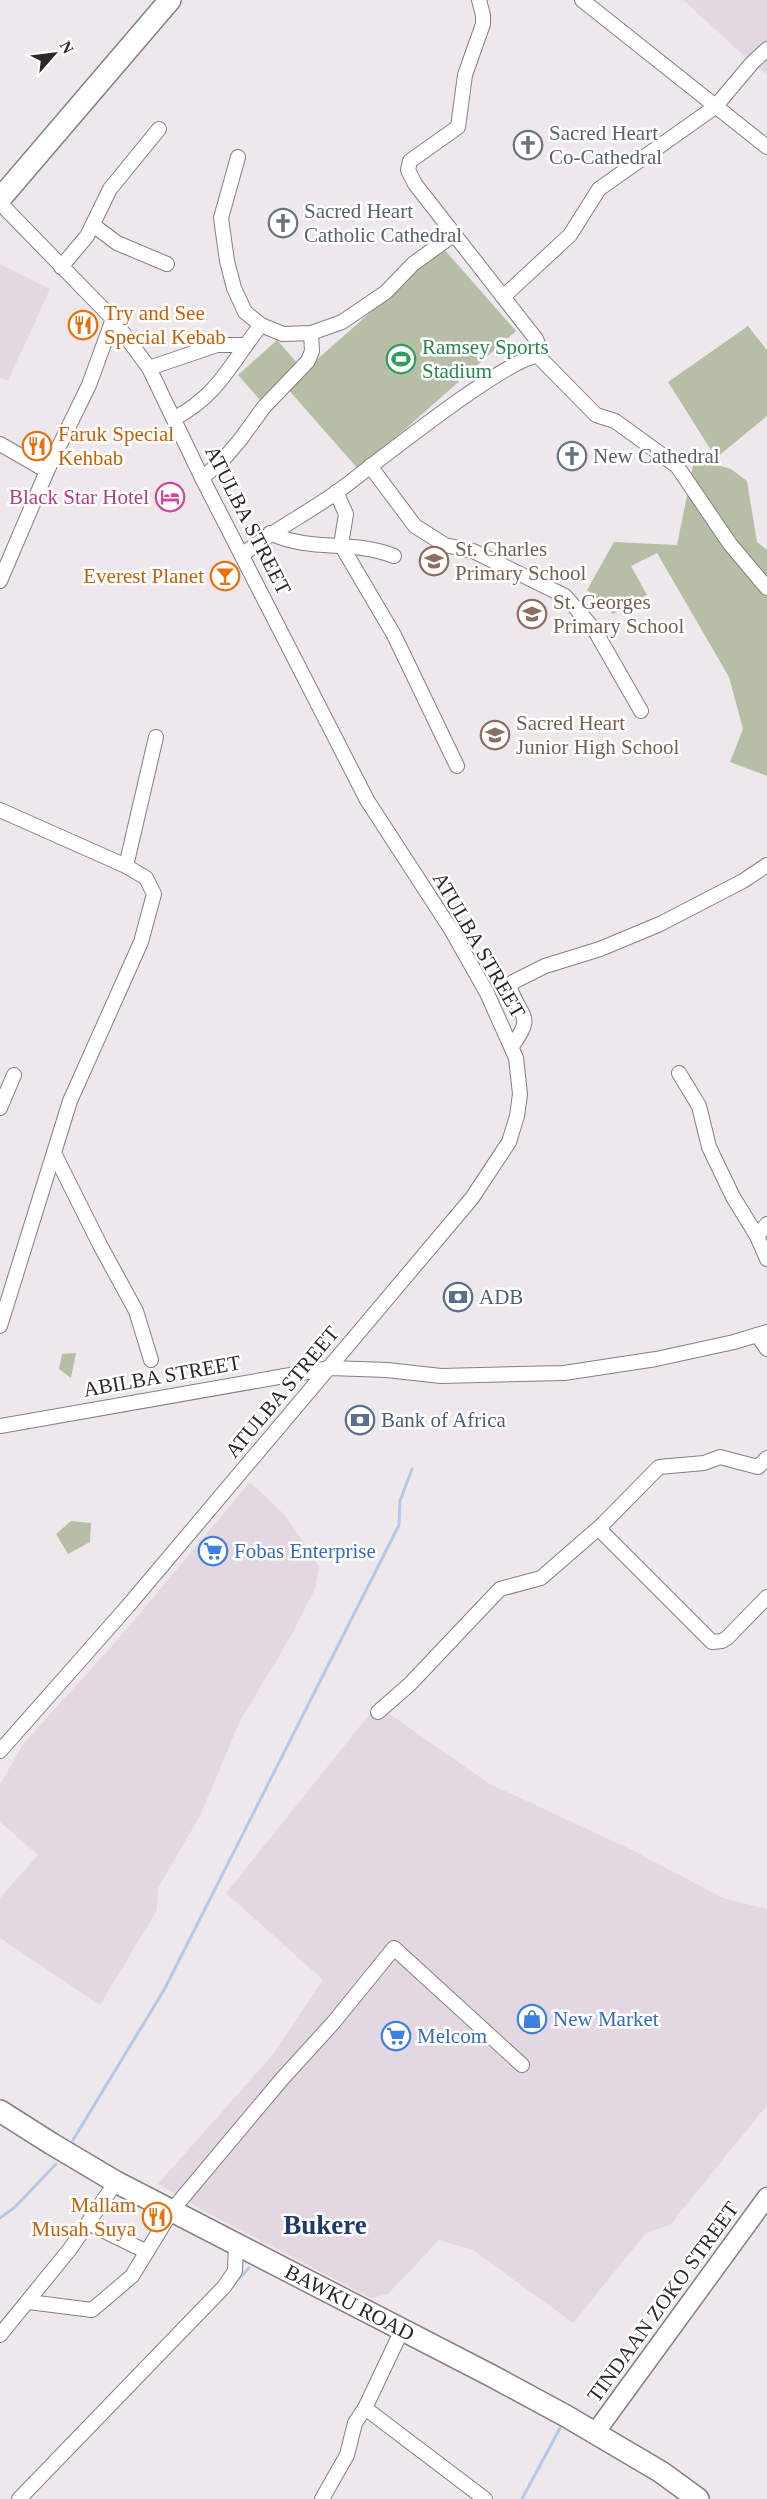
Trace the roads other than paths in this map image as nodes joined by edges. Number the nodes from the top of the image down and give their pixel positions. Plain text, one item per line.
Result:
1 (153, 0) edge
2 (170, 0) edge
3 (479, 0) edge
4 (582, 0) edge
5 (767, 35) edge
6 (762, 53) edge
7 (715, 107) junction
8 (159, 129) dead end
9 (767, 147) edge
10 (238, 157) dead end
11 (0, 180) edge
12 (0, 199) edge
13 (0, 203) edge
14 (93, 225) junction
15 (453, 235) junction
16 (167, 264) dead end
17 (62, 267) junction
18 (503, 297) junction
19 (113, 319) junction
20 (261, 325) junction
21 (311, 333) junction
22 (245, 345) junction
23 (538, 356) junction
24 (149, 369) junction
25 (175, 418) junction
26 (0, 444) edge
27 (370, 466) junction
28 (47, 471) junction
29 (202, 478) junction
30 (336, 492) junction
31 (270, 533) junction
32 (341, 545) junction
33 (242, 555) junction
34 (394, 556) dead end
35 (0, 581) edge
36 (767, 588) edge
37 (641, 711) dead end
38 (156, 737) dead end
39 (457, 766) dead end
40 (0, 810) edge
41 (767, 865) edge
42 (126, 866) junction
43 (512, 1046) junction
44 (679, 1073) dead end
45 (14, 1076) dead end
46 (0, 1108) edge
47 (54, 1153) junction
48 (767, 1224) edge
49 (757, 1236) junction
50 (767, 1259) edge
51 (0, 1326) edge
52 (762, 1333) edge
53 (767, 1349) edge
54 (151, 1360) dead end
55 (330, 1368) junction
56 (0, 1426) edge
57 (767, 1458) edge
58 (602, 1526) junction
59 (767, 1598) edge
60 (378, 1712) dead end
61 (0, 1751) edge
62 (522, 2065) dead end
63 (0, 2111) edge
64 (116, 2182) junction
65 (767, 2197) edge
66 (173, 2209) junction
67 (88, 2223) junction
68 (236, 2244) junction
69 (147, 2252) junction
70 (29, 2302) junction
71 (1, 2329) edge
72 (402, 2330) junction
73 (365, 2408) junction
74 (595, 2433) junction
75 (19, 2499) edge
76 (322, 2499) edge
77 (485, 2499) edge
78 (698, 2499) edge

1 - 11 highway
2 - 12 highway
3 - 15 street
4 - 7 street
5 - 6 street
6 - 7 street
7 - 9 street
7 - 18 street
8 - 14 street
10 - 20 street
13 - 17 street, ATULBA STREET
14 - 16 street
14 - 17 street
15 - 18 street
15 - 21 street
17 - 19 street, ATULBA STREET
18 - 23 street
19 - 24 street, ATULBA STREET
19 - 28 street
20 - 21 street
20 - 22 street
21 - 29 street
22 - 24 street
22 - 25 street
23 - 27 street
23 - 36 street
24 - 25 street, ATULBA STREET
25 - 29 street, ATULBA STREET
26 - 28 street
27 - 30 street
27 - 37 street
28 - 35 street
29 - 33 street, ATULBA STREET
30 - 31 street
30 - 32 street
31 - 32 street
31 - 33 street
32 - 34 street
32 - 39 street
33 - 43 street, ATULBA STREET
38 - 42 street
40 - 42 street
41 - 43 street
42 - 47 street
43 - 55 street, ATULBA STREET
44 - 49 street
45 - 46 street
47 - 51 street
47 - 54 street
48 - 49 street
49 - 50 street
52 - 53 street
52 - 55 street, ABILBA STREET
55 - 56 street, ABILBA STREET
55 - 61 street, ATULBA STREET
57 - 58 street
58 - 59 street
58 - 60 street
62 - 66 street
63 - 64 highway, BAWKU ROAD
64 - 66 highway, BAWKU ROAD
64 - 67 street
65 - 74 main road, TINDAAN ZOKO STREET
66 - 68 highway, BAWKU ROAD
66 - 69 street
67 - 69 street
67 - 70 street
68 - 72 highway, BAWKU ROAD
68 - 75 street
69 - 70 street
70 - 71 street
72 - 73 street
72 - 74 highway, BAWKU ROAD
73 - 76 street
73 - 77 street
74 - 78 highway, BAWKU ROAD

